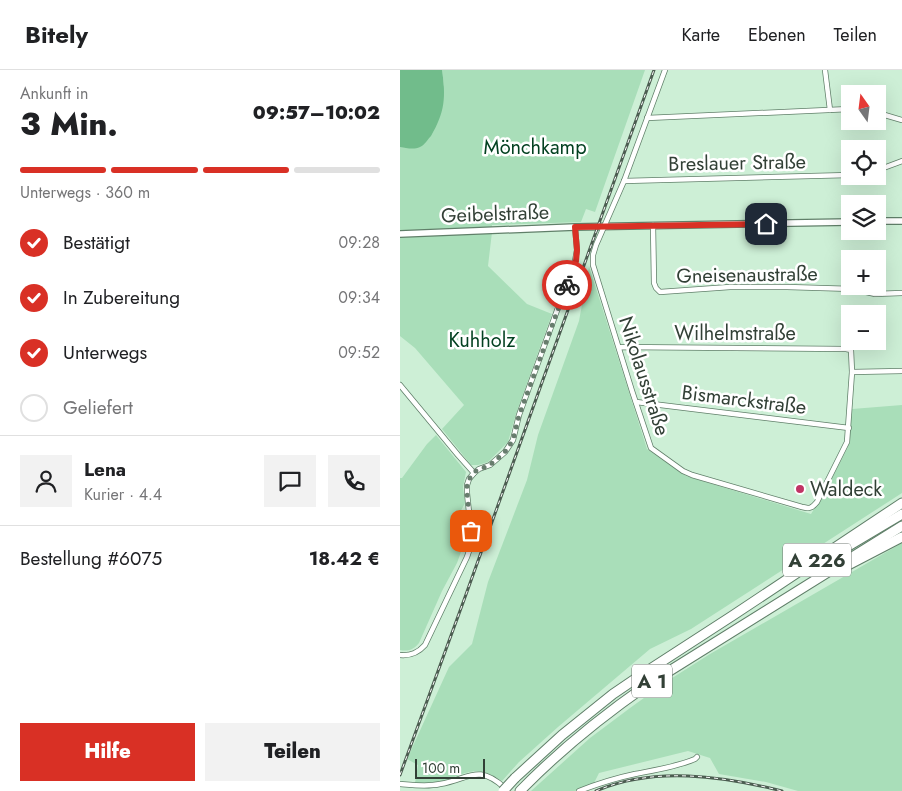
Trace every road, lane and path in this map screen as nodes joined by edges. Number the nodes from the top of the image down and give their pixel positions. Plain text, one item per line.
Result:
1 (665, 70) edge
2 (825, 70) edge
3 (830, 110) junction
4 (841, 110) edge
5 (886, 115) edge
6 (647, 118) junction
7 (902, 120) edge
8 (902, 162) edge
9 (886, 167) edge
10 (841, 175) edge
11 (624, 181) junction
12 (902, 221) edge
13 (841, 222) edge
14 (886, 222) edge
15 (653, 226) junction
16 (575, 227) junction
17 (605, 227) junction
18 (400, 234) edge
19 (902, 293) edge
20 (619, 348) junction
21 (852, 372) junction
22 (902, 372) edge
23 (400, 385) edge
24 (636, 402) junction
25 (849, 428) junction
26 (474, 473) junction
27 (902, 503) edge
28 (902, 514) edge
29 (902, 526) edge
30 (902, 537) edge
31 (796, 591) junction
32 (732, 616) junction
33 (400, 655) edge
34 (697, 757) dead end
35 (400, 784) edge
36 (520, 790) edge
37 (503, 791) edge
38 (508, 791) edge
39 (579, 791) edge

1 - 6 street, Nikolausstraße
2 - 3 street
3 - 4 street
3 - 6 street
5 - 7 street
6 - 11 street, Nikolausstraße
8 - 9 street
10 - 11 street, Breslauer Straße
11 - 17 street, Nikolausstraße
12 - 14 street
13 - 15 street, Geibelstraße
15 - 17 street, Geibelstraße
15 - 19 street, Gneisenaustraße
16 - 17 street, Geibelstraße
16 - 18 street, Geibelstraße
16 - 26 street
17 - 20 street, Nikolausstraße
20 - 21 street, Wilhelmstraße
20 - 24 street, Nikolausstraße
21 - 22 street
21 - 25 street
23 - 26 street
24 - 25 street, Bismarckstraße
24 - 25 street, Nikolausstraße
26 - 33 street
27 - 32 highway, A 226
28 - 32 highway, A 1
29 - 31 highway, A 1
30 - 31 highway, A 226
31 - 36 highway, A 1
32 - 37 highway, A 1, bridge
34 - 39 street
35 - 38 street

